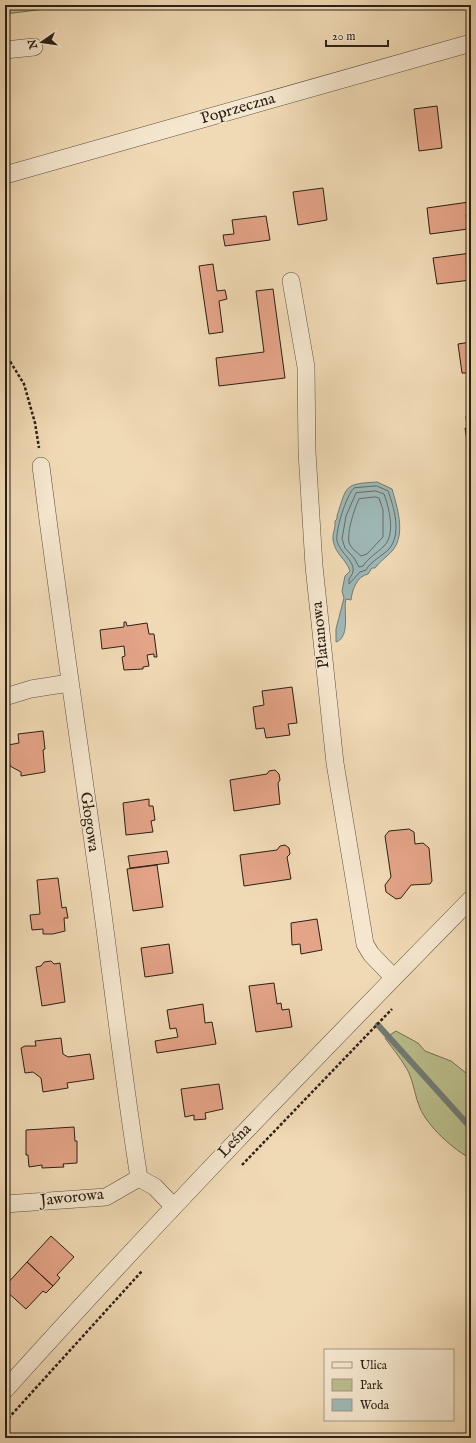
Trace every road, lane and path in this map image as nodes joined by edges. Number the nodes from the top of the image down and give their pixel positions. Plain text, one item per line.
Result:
1 (471, 43) edge
2 (34, 47) dead end
3 (5, 50) edge
4 (5, 175) edge
5 (291, 281) dead end
6 (5, 353) edge
7 (41, 466) joint
8 (69, 683) junction
9 (5, 697) edge
10 (471, 899) edge
11 (393, 977) junction
12 (394, 1008) dead end
13 (238, 1170) dead end
14 (139, 1178) junction
15 (5, 1204) edge
16 (173, 1206) junction
17 (145, 1268) dead end
18 (5, 1390) edge
19 (5, 1422) edge

1 - 4 street, Poprzeczna
2 - 3 street
5 - 11 street, Platanowa
6 - 7 path
7 - 8 street, Głogowa
8 - 9 street
8 - 14 street, Głogowa
10 - 11 street, Leśna
11 - 16 street, Leśna
12 - 13 path
14 - 15 street, Jaworowa
14 - 16 street
16 - 18 street, Leśna
17 - 19 path

